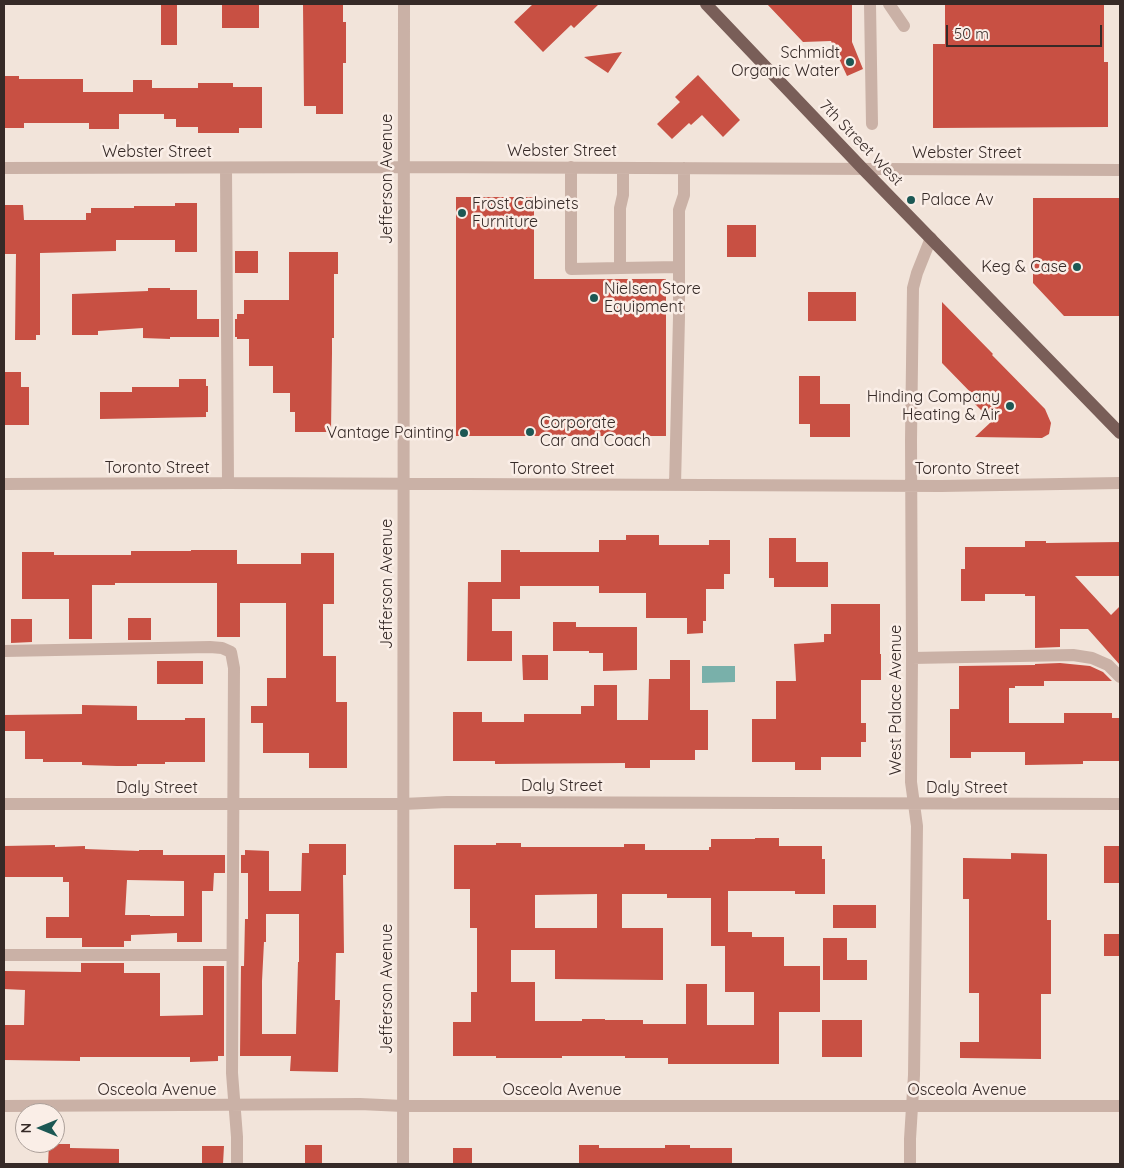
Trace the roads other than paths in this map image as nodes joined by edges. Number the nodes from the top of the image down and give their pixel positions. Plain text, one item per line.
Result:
1 (404, 4) edge
2 (706, 4) edge
3 (870, 4) edge
4 (889, 4) edge
5 (904, 26) dead end
6 (872, 124) dead end
7 (404, 166) junction
8 (571, 167) junction
9 (4, 168) edge
10 (226, 168) junction
11 (623, 168) junction
12 (684, 168) junction
13 (863, 169) junction
14 (1120, 170) edge
15 (931, 238) junction
16 (620, 268) junction
17 (679, 268) junction
18 (1120, 432) edge
19 (1120, 483) edge
20 (4, 484) edge
21 (228, 484) junction
22 (404, 485) junction
23 (675, 486) junction
24 (911, 486) junction
25 (4, 651) edge
26 (912, 658) junction
27 (1120, 677) edge
28 (4, 804) edge
29 (234, 804) junction
30 (403, 804) junction
31 (914, 804) junction
32 (1120, 804) edge
33 (4, 955) edge
34 (232, 955) junction
35 (4, 1106) edge
36 (235, 1106) junction
37 (403, 1106) junction
38 (912, 1106) junction
39 (1120, 1106) edge
40 (237, 1164) edge
41 (403, 1164) edge
42 (910, 1164) edge

1 - 7 street, Jefferson Avenue
2 - 13 main road, 7th Street West
3 - 6 street
4 - 5 street
7 - 8 street, Webster Street
7 - 10 street, Webster Street
7 - 22 street, Jefferson Avenue
8 - 11 street, Webster Street
8 - 16 street
9 - 10 street, Webster Street
10 - 21 street
11 - 12 street, Webster Street
11 - 16 street
12 - 13 street, Webster Street
12 - 17 street
13 - 14 street, Webster Street
13 - 15 main road, 7th Street West
15 - 18 main road, 7th Street West
15 - 24 street, West Palace Avenue
16 - 17 street
17 - 23 street
19 - 24 street, Toronto Street
20 - 21 street, Toronto Street
21 - 22 street, Toronto Street
22 - 23 street, Toronto Street
22 - 30 street, Jefferson Avenue
23 - 24 street, Toronto Street
24 - 26 street, West Palace Avenue
25 - 29 street
26 - 27 street
26 - 31 street, West Palace Avenue
28 - 29 street, Daly Street
29 - 30 street, Daly Street
29 - 34 street
30 - 31 street, Daly Street
30 - 37 street, Jefferson Avenue
31 - 32 street, Daly Street
31 - 38 street, West Palace Avenue
33 - 34 street
34 - 36 street
35 - 36 street, Osceola Avenue
36 - 37 street, Osceola Avenue
36 - 40 street
37 - 38 street, Osceola Avenue
37 - 41 street, Jefferson Avenue
38 - 39 street, Osceola Avenue
38 - 42 street, West Palace Avenue

